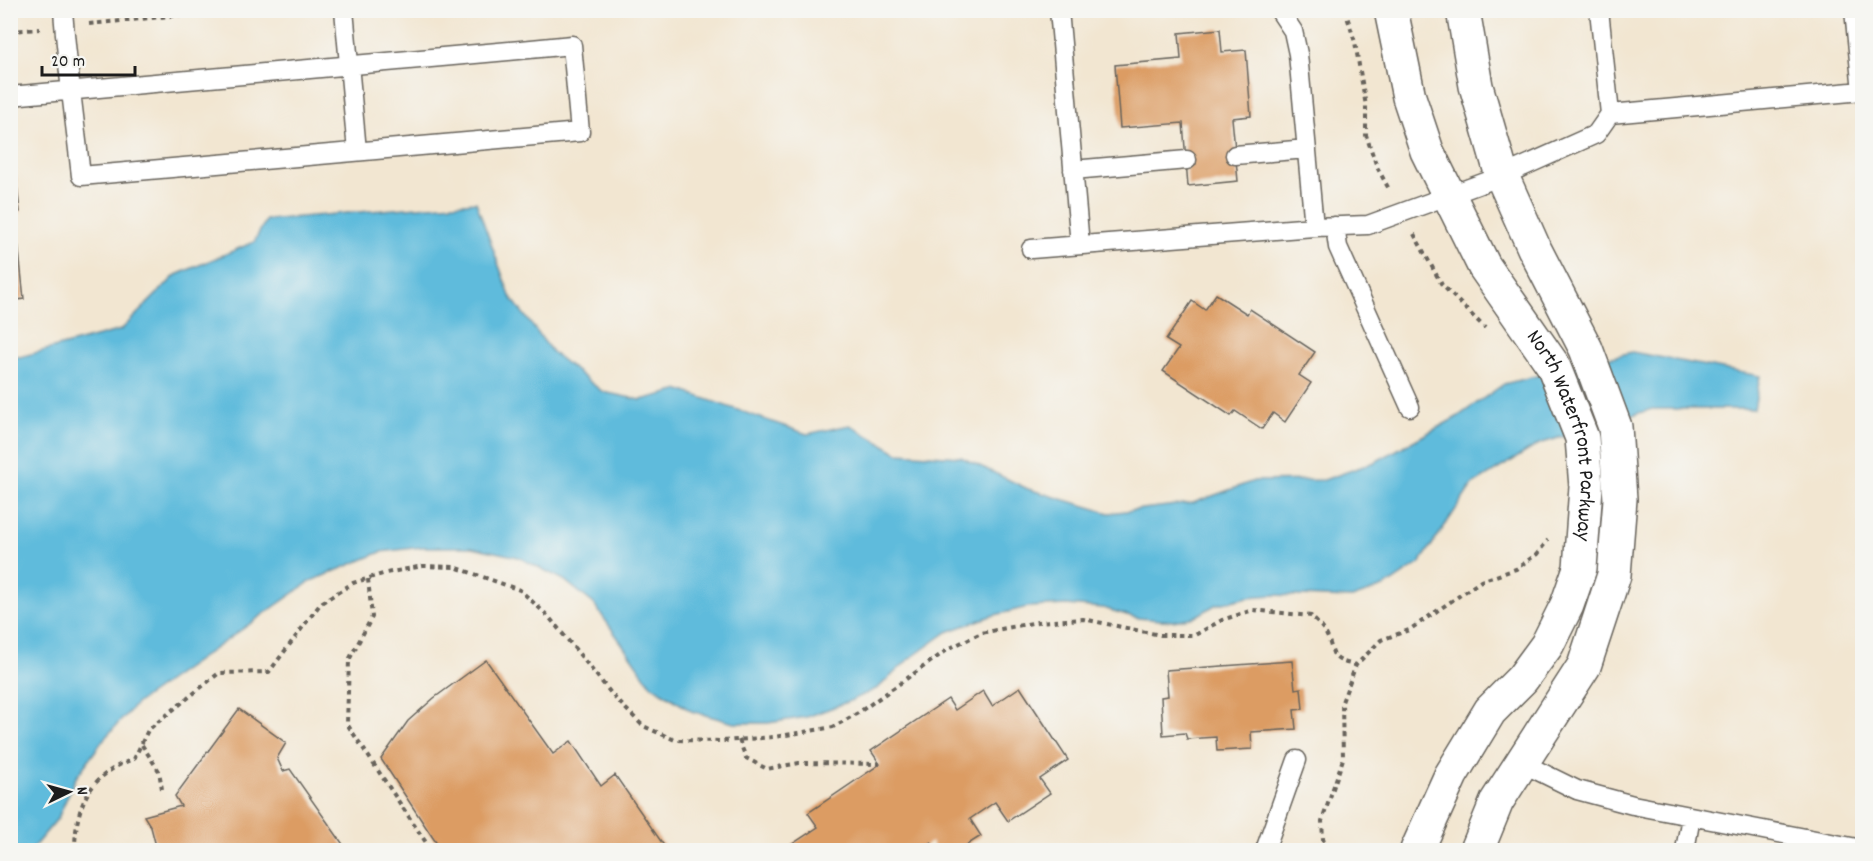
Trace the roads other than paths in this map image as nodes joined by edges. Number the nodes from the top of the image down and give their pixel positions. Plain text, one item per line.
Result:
1 (345, 10) edge
2 (1059, 10) edge
3 (1280, 10) edge
4 (1391, 10) edge
5 (1463, 10) edge
6 (1599, 10) edge
7 (1854, 10) edge
8 (63, 19) edge
9 (349, 67) junction
10 (71, 91) junction
11 (10, 96) edge
12 (1610, 114) junction
13 (1307, 149) junction
14 (357, 151) junction
15 (1235, 155) dead end
16 (1187, 160) dead end
17 (1073, 170) junction
18 (1502, 176) junction
19 (1449, 197) junction
20 (1314, 226) junction
21 (1335, 226) junction
22 (1080, 245) junction
23 (1031, 249) dead end
24 (1410, 407) dead end
25 (1297, 760) dead end
26 (1522, 763) junction
27 (1691, 817) junction
28 (1774, 842) edge
29 (1863, 849) edge
30 (1265, 850) edge
31 (1417, 850) edge
32 (1477, 850) edge
33 (1685, 850) edge

1 - 9 lane
2 - 17 lane
3 - 13 lane
4 - 19 street, North Waterfront Parkway
5 - 18 street, North Waterfront Parkway
6 - 12 lane
7 - 12 lane
8 - 10 lane
9 - 10 lane
9 - 14 lane
9 - 14 lane
10 - 11 lane
10 - 14 lane
12 - 18 lane
13 - 15 lane
13 - 20 lane
16 - 17 lane
17 - 22 lane
18 - 19 lane
18 - 26 street, North Waterfront Parkway
19 - 21 lane
19 - 31 street, North Waterfront Parkway
20 - 21 lane
20 - 22 lane
21 - 24 lane
22 - 23 lane
25 - 30 lane
26 - 27 lane
26 - 32 street, North Waterfront Parkway
27 - 28 lane
27 - 33 lane
28 - 29 lane

